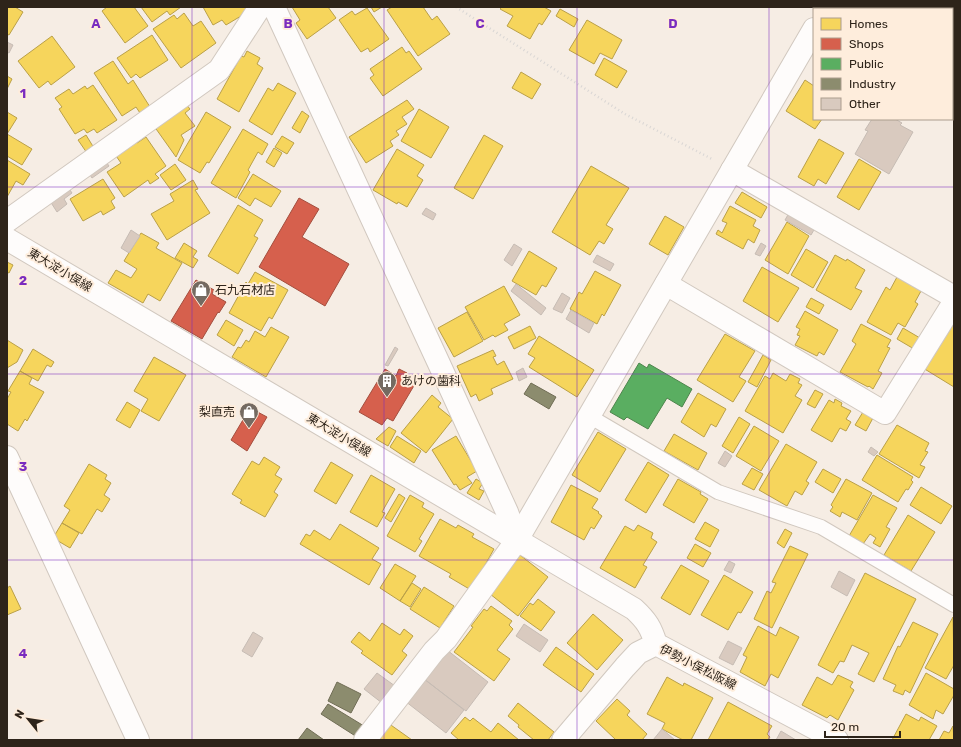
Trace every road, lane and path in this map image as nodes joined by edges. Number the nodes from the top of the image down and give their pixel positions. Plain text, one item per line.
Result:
1 (260, 7) edge
2 (274, 7) edge
3 (456, 7) edge
4 (813, 31) edge
5 (725, 166) junction
6 (7, 221) edge
7 (7, 239) edge
8 (666, 284) junction
9 (954, 297) edge
10 (954, 302) edge
11 (589, 416) junction
12 (7, 457) edge
13 (517, 540) junction
14 (954, 605) edge
15 (656, 644) junction
16 (138, 740) edge
17 (365, 740) edge
18 (563, 740) edge
19 (837, 740) edge

1 - 6 street
2 - 13 street
3 - 5 path
4 - 5 street
5 - 8 street
5 - 9 street
7 - 13 street, 東大淀小俣線
8 - 10 street
8 - 11 street
11 - 13 street
11 - 14 lane
12 - 16 street
13 - 15 street, 東大淀小俣線
13 - 17 street
15 - 18 street, 伊勢小俣松阪線
15 - 19 street, 伊勢小俣松阪線

